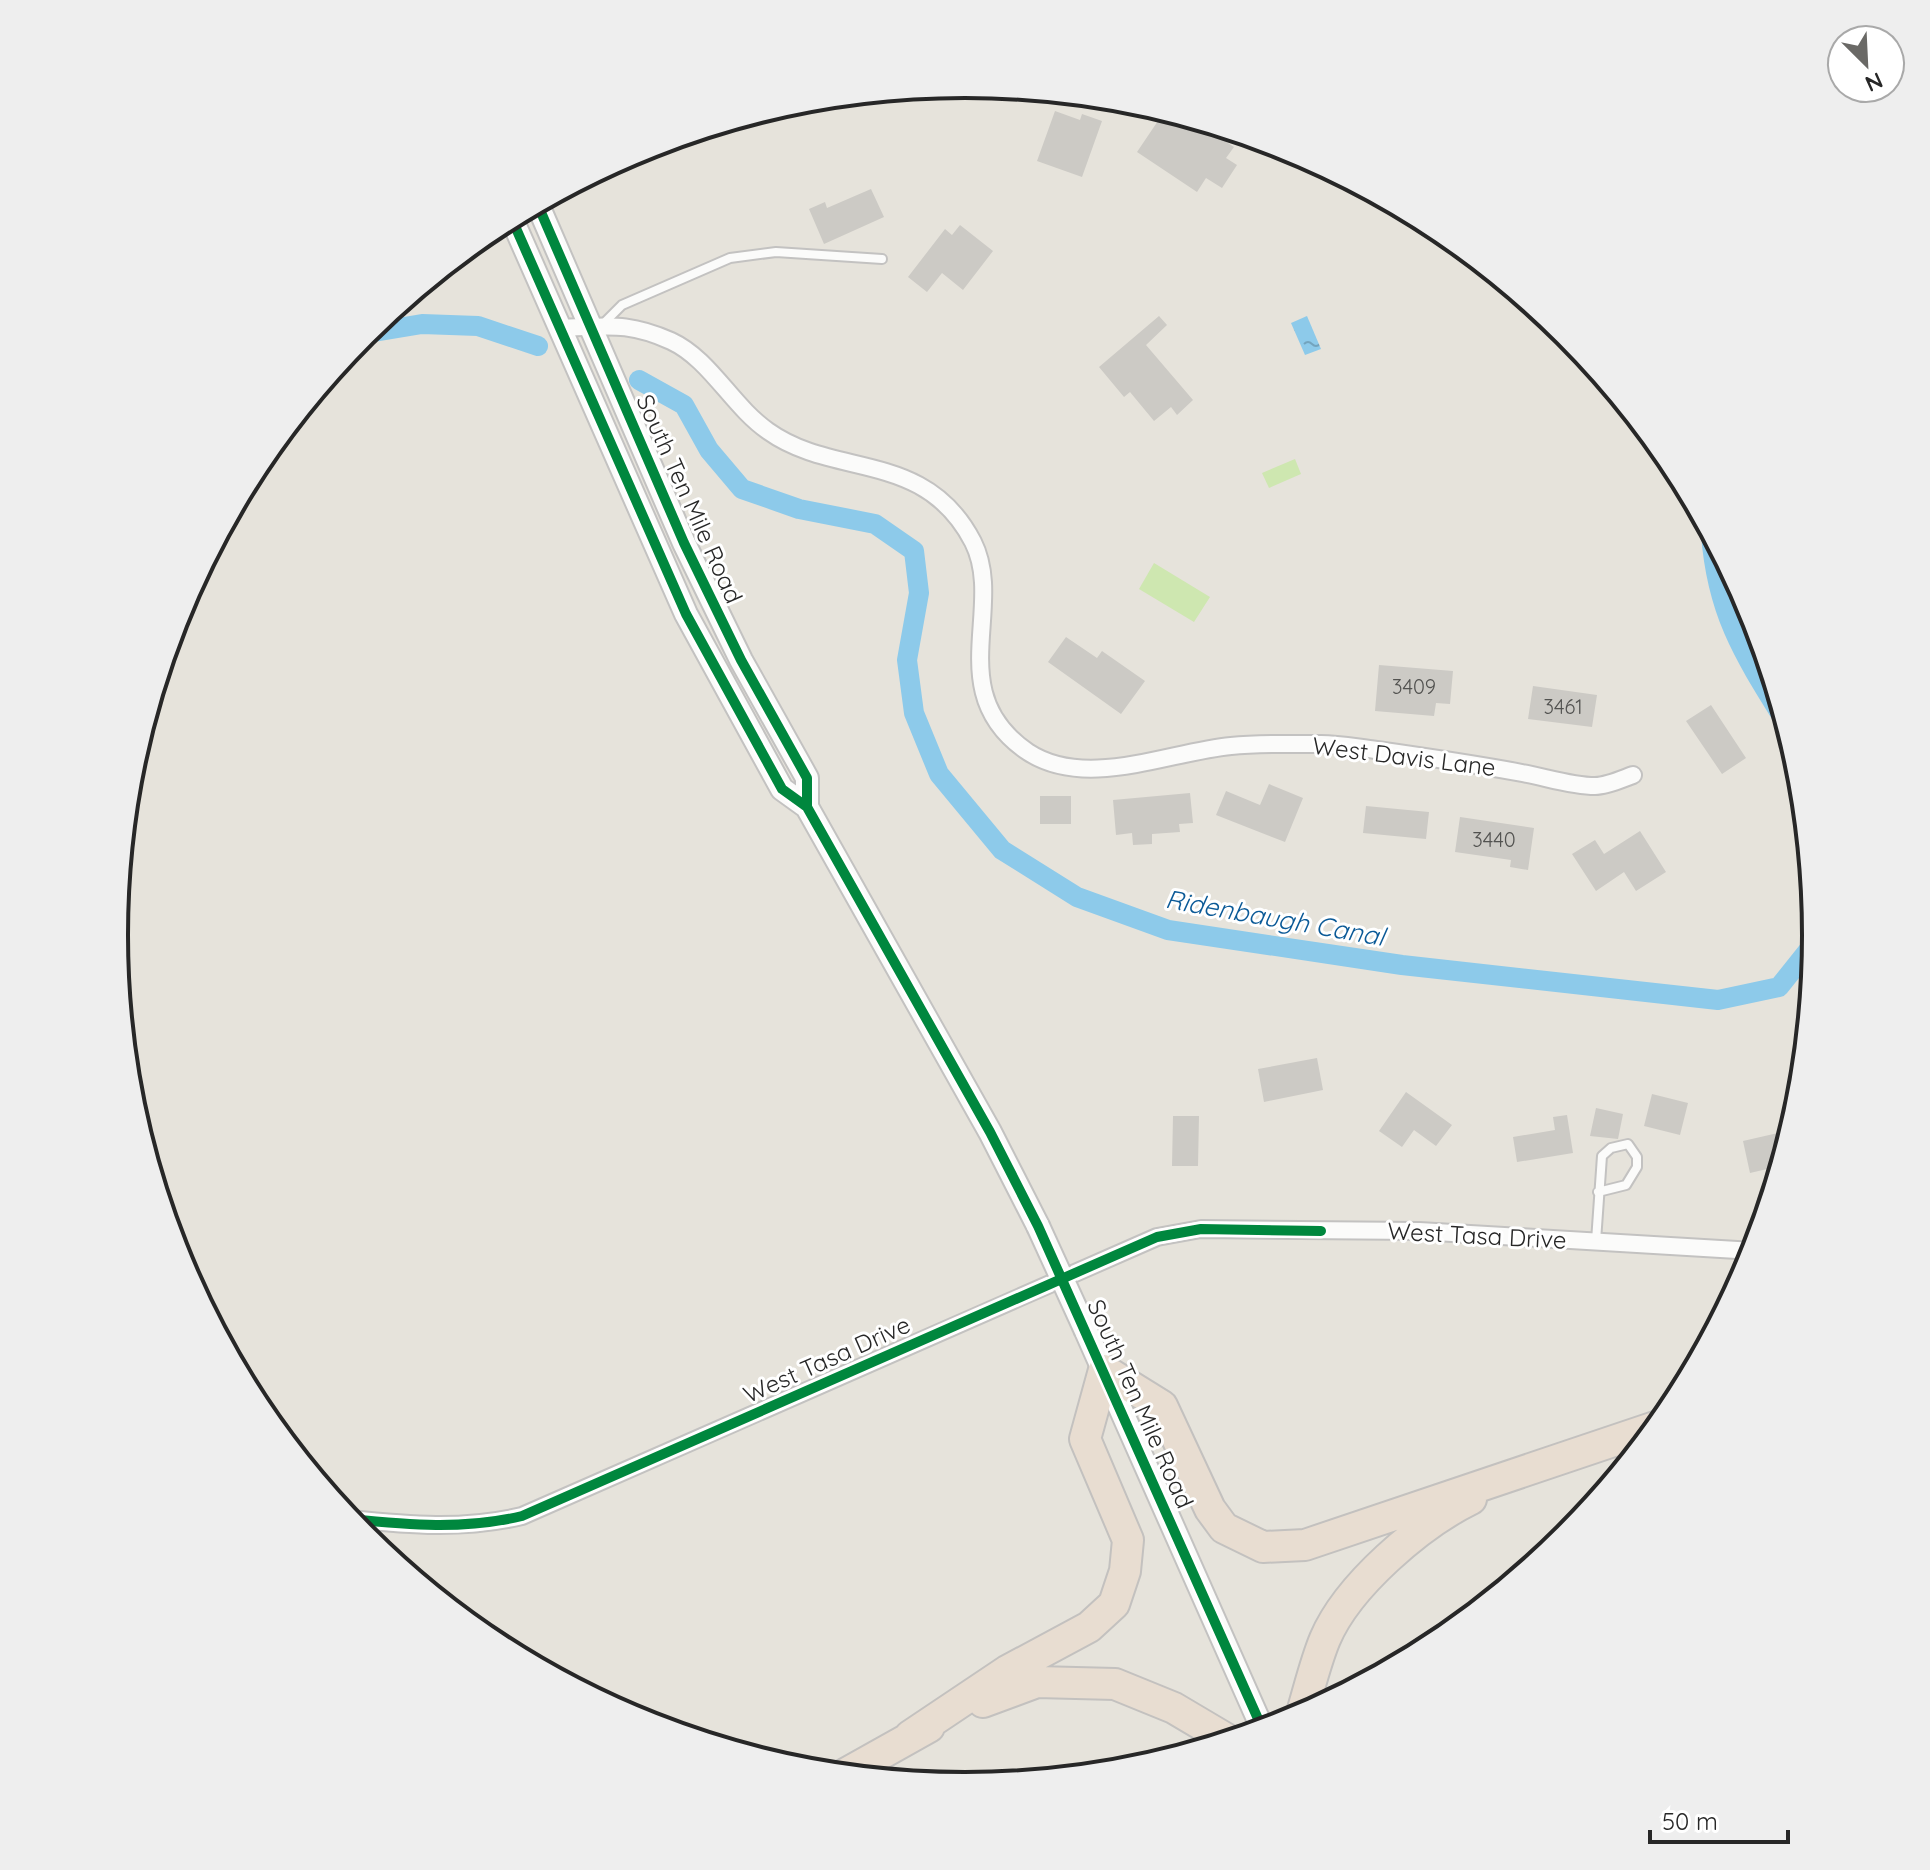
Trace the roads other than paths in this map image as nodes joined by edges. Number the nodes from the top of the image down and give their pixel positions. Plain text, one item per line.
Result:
1 (542, 213) edge
2 (516, 229) edge
3 (882, 259) dead end
4 (596, 326) junction
5 (562, 333) junction
6 (1633, 775) dead end
7 (807, 807) junction
8 (1598, 1192) junction
9 (1596, 1242) junction
10 (1740, 1250) edge
11 (1104, 1370) junction
12 (1637, 1433) edge
13 (1531, 1471) junction
14 (367, 1521) edge
15 (1306, 1699) edge
16 (1258, 1719) edge
17 (1216, 1733) edge
18 (910, 1736) junction
19 (860, 1765) edge

1 - 4 main road, South Ten Mile Road
2 - 5 main road, South Ten Mile Road
3 - 4 lane
4 - 5 street, West Davis Lane
4 - 6 street, West Davis Lane
4 - 7 main road, South Ten Mile Road
5 - 7 main road, South Ten Mile Road
7 - 11 main road, South Ten Mile Road, bridge
8 - 8 lane
8 - 9 lane
9 - 10 street, West Tasa Drive
9 - 14 street, West Tasa Drive
11 - 13 highway
11 - 16 main road, South Ten Mile Road
11 - 18 highway
12 - 13 highway
13 - 15 highway
17 - 18 highway
18 - 19 highway

